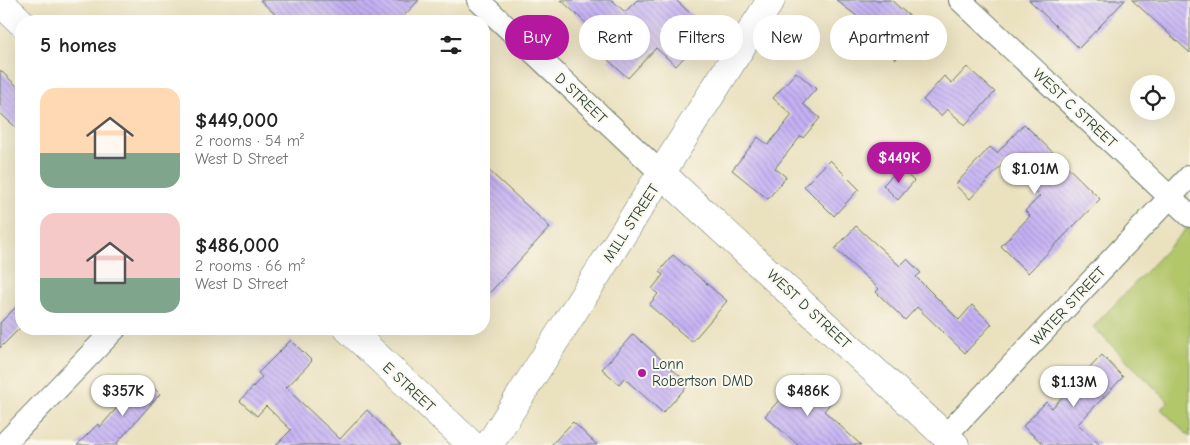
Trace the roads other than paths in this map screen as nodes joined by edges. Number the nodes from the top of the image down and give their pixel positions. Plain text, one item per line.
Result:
1 (478, 0) edge
2 (771, 0) edge
3 (960, 0) edge
4 (0, 2) edge
5 (15, 16) edge
6 (662, 174) junction
7 (1190, 176) edge
8 (1170, 197) junction
9 (1190, 216) edge
10 (109, 335) edge
11 (354, 335) edge
12 (950, 441) edge
13 (0, 442) edge
14 (3, 445) edge
15 (472, 445) edge
16 (489, 445) edge

1 - 6 street, D STREET
2 - 6 street, MILL STREET
3 - 8 street, WEST C STREET
4 - 5 street
6 - 12 street, WEST D STREET
6 - 16 street, MILL STREET
7 - 8 street, WATER STREET
8 - 9 street, WEST C STREET
8 - 12 street, WATER STREET
10 - 14 street
11 - 15 street, E STREET
13 - 14 street

